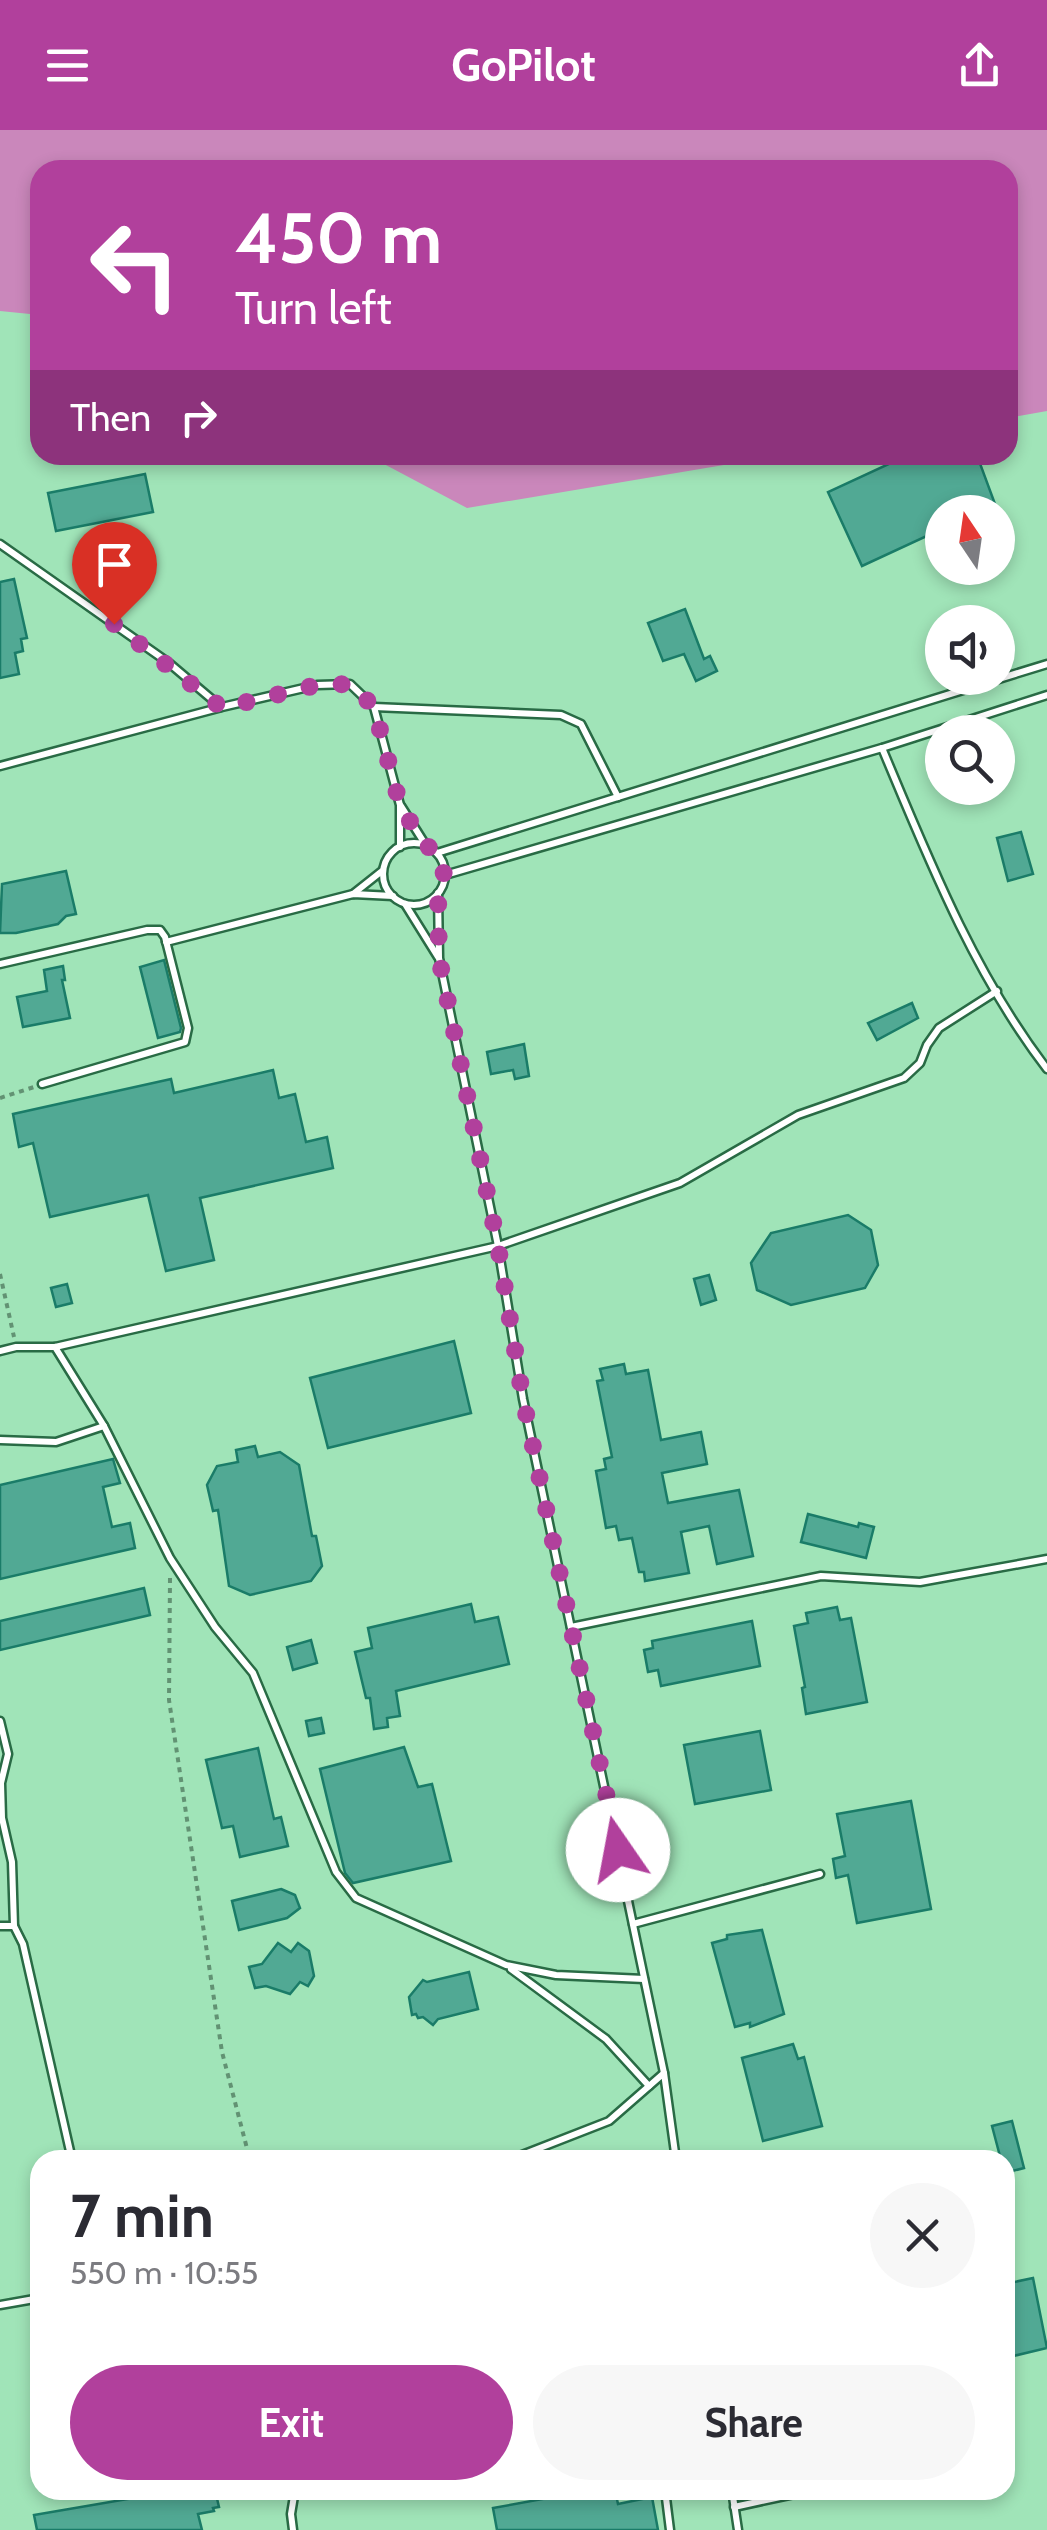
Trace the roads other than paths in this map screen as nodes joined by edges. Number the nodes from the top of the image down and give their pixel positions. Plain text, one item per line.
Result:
1 (0, 544) edge
2 (1047, 664) edge
3 (1047, 695) edge
4 (374, 707) junction
5 (222, 708) junction
6 (882, 748) junction
7 (0, 766) edge
8 (618, 797) junction
9 (400, 805) junction
10 (424, 844) junction
11 (400, 846) junction
12 (438, 853) junction
13 (383, 870) junction
14 (445, 875) junction
15 (438, 893) junction
16 (353, 894) junction
17 (393, 896) junction
18 (405, 903) junction
19 (166, 942) junction
20 (439, 958) junction
21 (0, 964) edge
22 (997, 992) junction
23 (1047, 1069) edge
24 (42, 1084) road end
25 (498, 1246) junction
26 (55, 1347) junction
27 (0, 1351) edge
28 (104, 1426) junction
29 (0, 1440) edge
30 (1047, 1558) edge
31 (571, 1627) junction
32 (0, 1720) edge
33 (820, 1874) dead end
34 (633, 1924) junction
35 (0, 1926) edge
36 (14, 1926) junction
37 (506, 1965) junction
38 (644, 1979) junction
39 (664, 2073) junction
40 (649, 2086) junction
41 (70, 2150) edge
42 (535, 2150) edge
43 (675, 2150) edge
44 (30, 2300) edge
45 (0, 2305) edge
46 (293, 2500) edge
47 (666, 2500) edge
48 (733, 2500) edge
49 (760, 2500) edge
50 (734, 2507) junction
51 (293, 2530) edge
52 (670, 2530) edge
53 (738, 2530) edge

1 - 5 lane
2 - 8 lane
3 - 6 lane
4 - 5 lane
4 - 8 lane
4 - 9 lane
5 - 7 lane
6 - 14 lane
6 - 22 lane
8 - 12 lane
9 - 10 lane
9 - 11 lane
10 - 11 lane
10 - 12 lane
11 - 13 lane
12 - 14 lane
13 - 16 lane
13 - 17 lane
14 - 15 lane
15 - 18 lane
15 - 20 lane
16 - 17 lane
16 - 19 lane
17 - 18 lane
18 - 20 lane
19 - 21 lane
19 - 24 lane
20 - 25 lane
22 - 23 lane
22 - 25 lane
25 - 26 lane
25 - 31 lane
26 - 27 lane
26 - 28 lane
28 - 29 lane
28 - 37 lane
30 - 31 lane
31 - 34 lane
32 - 36 lane
33 - 34 lane
34 - 38 lane
35 - 36 lane
36 - 41 lane
37 - 38 lane
37 - 40 lane
38 - 39 lane
39 - 40 lane
39 - 43 lane
40 - 42 lane
44 - 45 lane
46 - 51 lane
47 - 52 lane
48 - 50 lane
49 - 50 lane
50 - 53 lane

